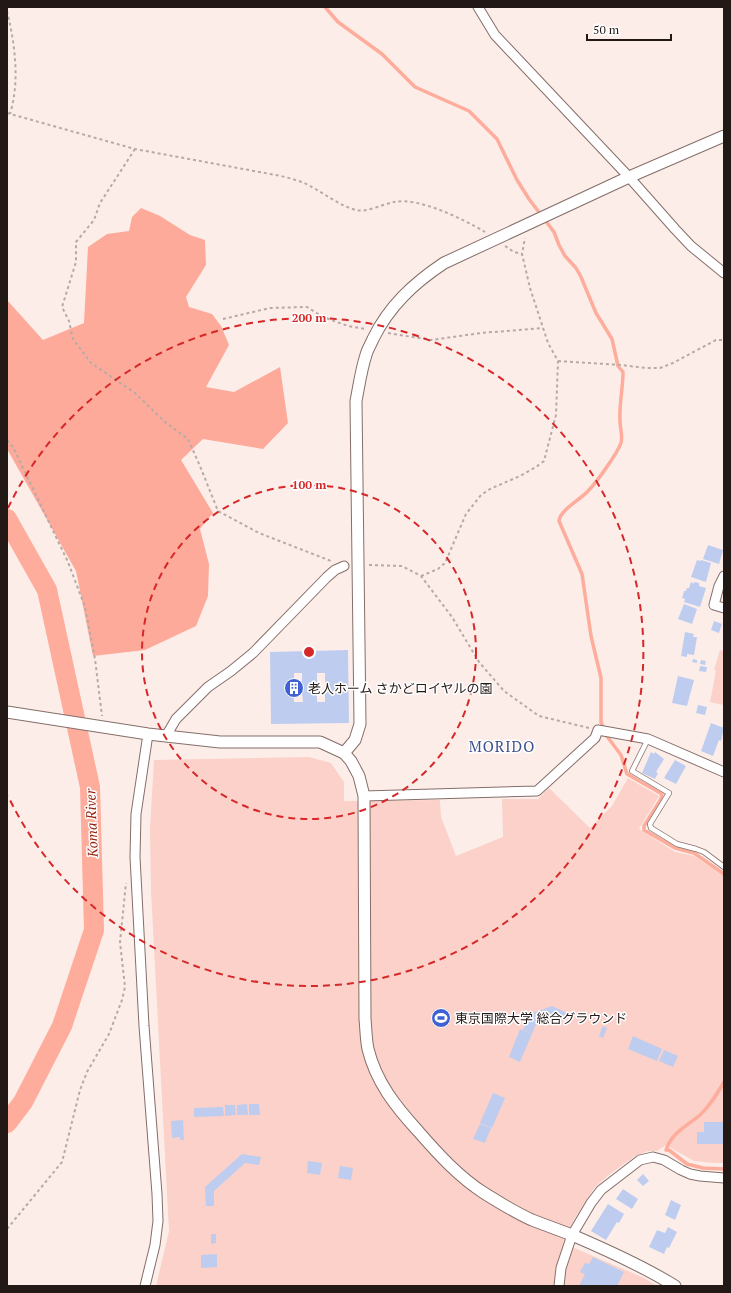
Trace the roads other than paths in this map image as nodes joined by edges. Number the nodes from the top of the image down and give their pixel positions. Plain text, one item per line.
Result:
1 (478, 7) edge
2 (724, 136) edge
3 (629, 177) junction
4 (724, 272) edge
5 (344, 566) road end
6 (724, 576) edge
7 (724, 608) edge
8 (7, 712) edge
9 (148, 734) junction
10 (166, 736) junction
11 (648, 739) junction
12 (344, 753) junction
13 (724, 772) edge
14 (364, 796) junction
15 (724, 867) edge
16 (724, 1178) edge
17 (572, 1235) junction
18 (145, 1286) edge
19 (559, 1286) edge
20 (675, 1286) edge

1 - 3 street
2 - 3 street
3 - 4 street
3 - 12 street
5 - 10 street
6 - 7 street
8 - 9 street
9 - 10 street
9 - 18 street
10 - 12 street
11 - 13 street
11 - 14 street
11 - 15 lane
12 - 14 street
14 - 17 street
16 - 17 street
17 - 19 street
17 - 20 street

